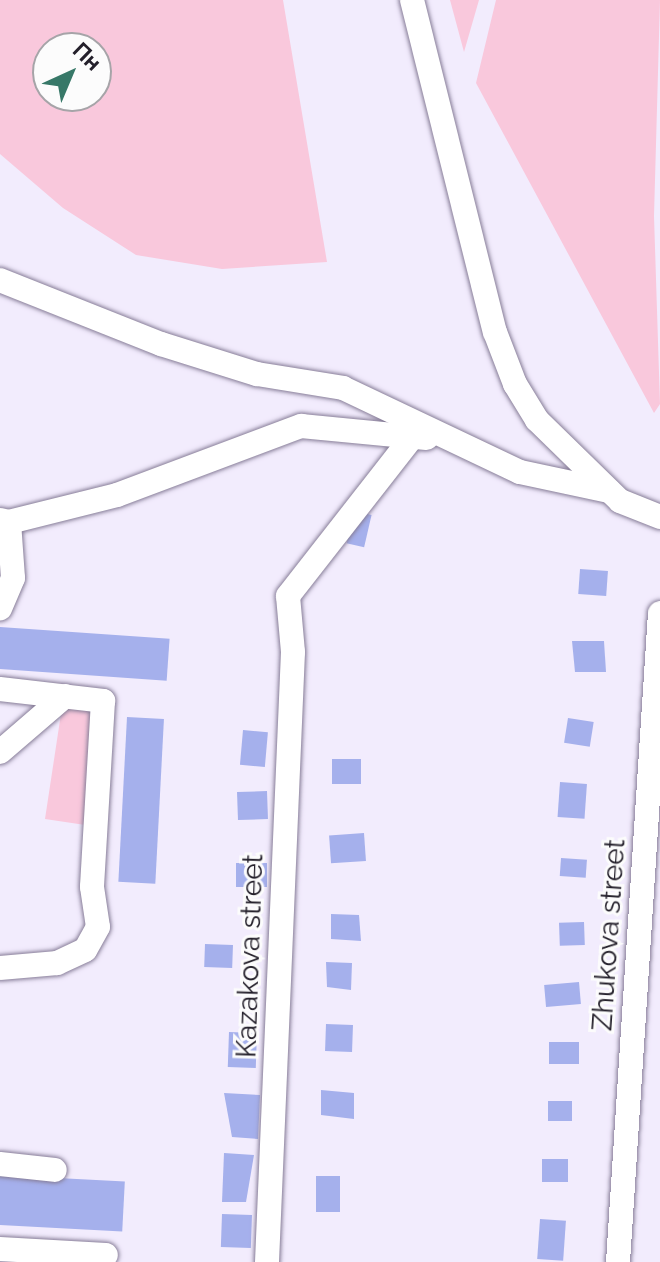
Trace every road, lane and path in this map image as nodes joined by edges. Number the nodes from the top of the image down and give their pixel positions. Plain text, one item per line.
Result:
1 (412, 0) edge
2 (0, 280) edge
3 (413, 436) junction
4 (448, 441) junction
5 (609, 491) junction
6 (660, 517) edge
7 (5, 521) edge
8 (0, 608) edge
9 (660, 613) edge
10 (0, 689) edge
11 (65, 696) junction
12 (0, 752) edge
13 (0, 968) edge
14 (0, 1164) edge
15 (55, 1170) dead end
16 (0, 1249) edge
17 (106, 1255) dead end
18 (47, 1257) edge
19 (267, 1262) edge
20 (618, 1262) edge

1 - 5 street
2 - 4 street
3 - 4 street
3 - 7 street
3 - 19 street, Kazakova street
4 - 5 street
5 - 6 street
7 - 8 street
9 - 20 street, Zhukova street
10 - 11 street
11 - 12 street
11 - 13 street
14 - 15 street
16 - 18 street
17 - 18 street

